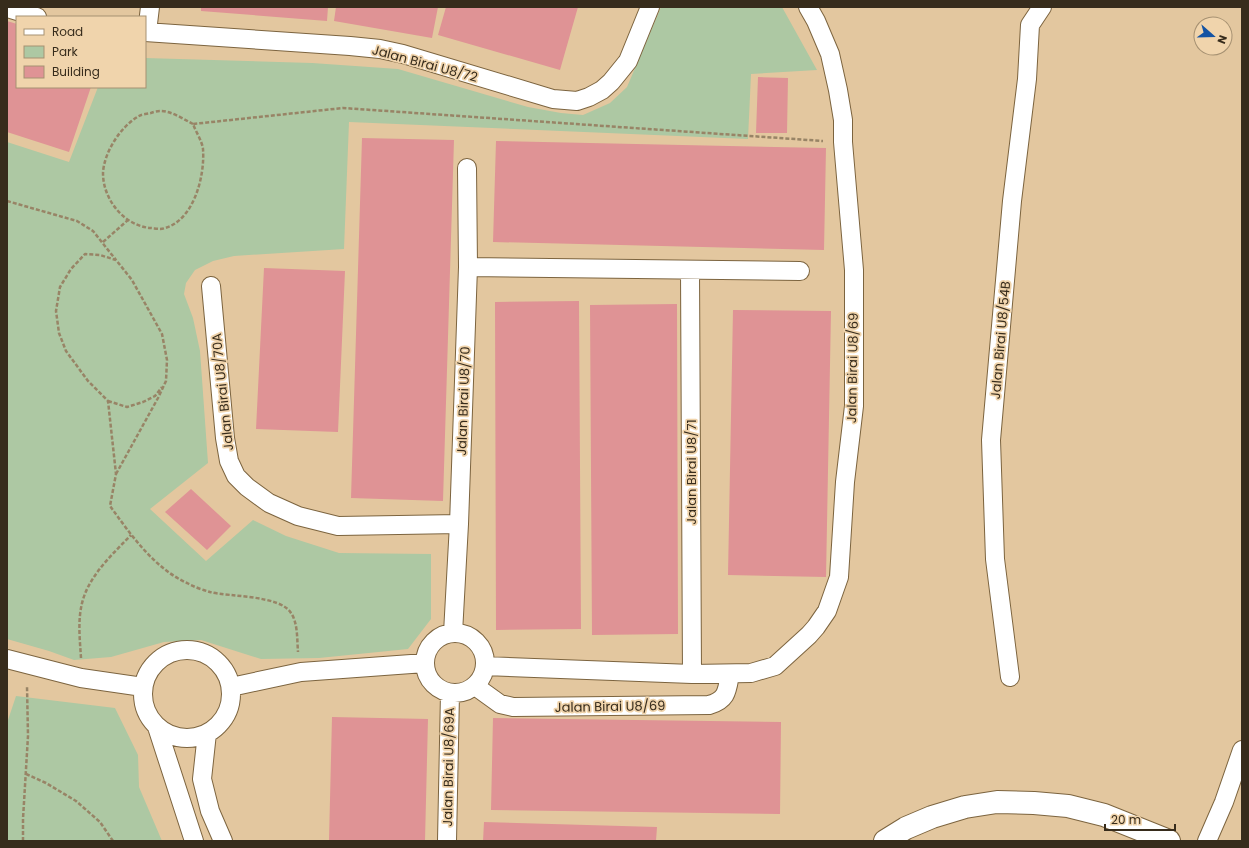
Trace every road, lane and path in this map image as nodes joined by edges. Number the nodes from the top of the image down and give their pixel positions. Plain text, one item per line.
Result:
1 (150, 7) edge
2 (650, 7) edge
3 (808, 7) edge
4 (1042, 7) edge
5 (7, 8) edge
6 (34, 16) edge
7 (146, 32) edge
8 (193, 124) junction
9 (843, 142) junction
10 (467, 168) dead end
11 (7, 201) edge
12 (128, 220) junction
13 (103, 242) junction
14 (116, 260) junction
15 (468, 267) junction
16 (690, 270) junction
17 (800, 271) dead end
18 (211, 286) dead end
19 (166, 381) junction
20 (108, 401) junction
21 (116, 474) junction
22 (459, 524) junction
23 (131, 535) junction
24 (452, 634) junction
25 (7, 659) edge
26 (27, 663) junction
27 (425, 663) junction
28 (485, 666) junction
29 (301, 672) junction
30 (692, 674) junction
31 (730, 674) junction
32 (1010, 677) dead end
33 (81, 678) junction
34 (475, 686) junction
35 (143, 687) junction
36 (231, 687) junction
37 (450, 693) junction
38 (157, 727) junction
39 (207, 733) junction
40 (1242, 750) edge
41 (26, 774) junction
42 (23, 841) edge
43 (113, 841) edge
44 (194, 841) edge
45 (223, 841) edge
46 (447, 841) edge
47 (885, 841) edge
48 (1169, 841) edge
49 (1207, 841) edge

1 - 7 street
2 - 7 street, Jalan Birai U8/72
3 - 9 street, Jalan Birai U8/69
4 - 32 street, Jalan Birai U8/54B
5 - 6 street
8 - 9 path
8 - 12 path
8 - 12 path
9 - 31 street, Jalan Birai U8/69
10 - 15 street, Jalan Birai U8/70
11 - 13 path
12 - 13 path
13 - 14 path
14 - 19 path
14 - 20 path
15 - 16 street
15 - 22 street, Jalan Birai U8/70
16 - 17 street
16 - 30 street, Jalan Birai U8/71
18 - 22 street, Jalan Birai U8/70A
19 - 20 path
19 - 21 path
20 - 21 path
21 - 23 path
22 - 24 street, Jalan Birai U8/70
23 - 29 path
23 - 33 path
24 - 27 street
24 - 28 street
25 - 26 street
26 - 33 street
26 - 41 path
27 - 29 street
27 - 37 street
28 - 30 street, Jalan Birai U8/69
28 - 34 street
29 - 36 street
30 - 31 street, Jalan Birai U8/69
31 - 34 street, Jalan Birai U8/69
33 - 35 street
34 - 37 street
35 - 36 street
35 - 38 street
36 - 39 street
37 - 46 street, Jalan Birai U8/69A
38 - 39 street
38 - 44 street
39 - 45 street
40 - 49 street
41 - 42 path
41 - 43 path
47 - 48 street

